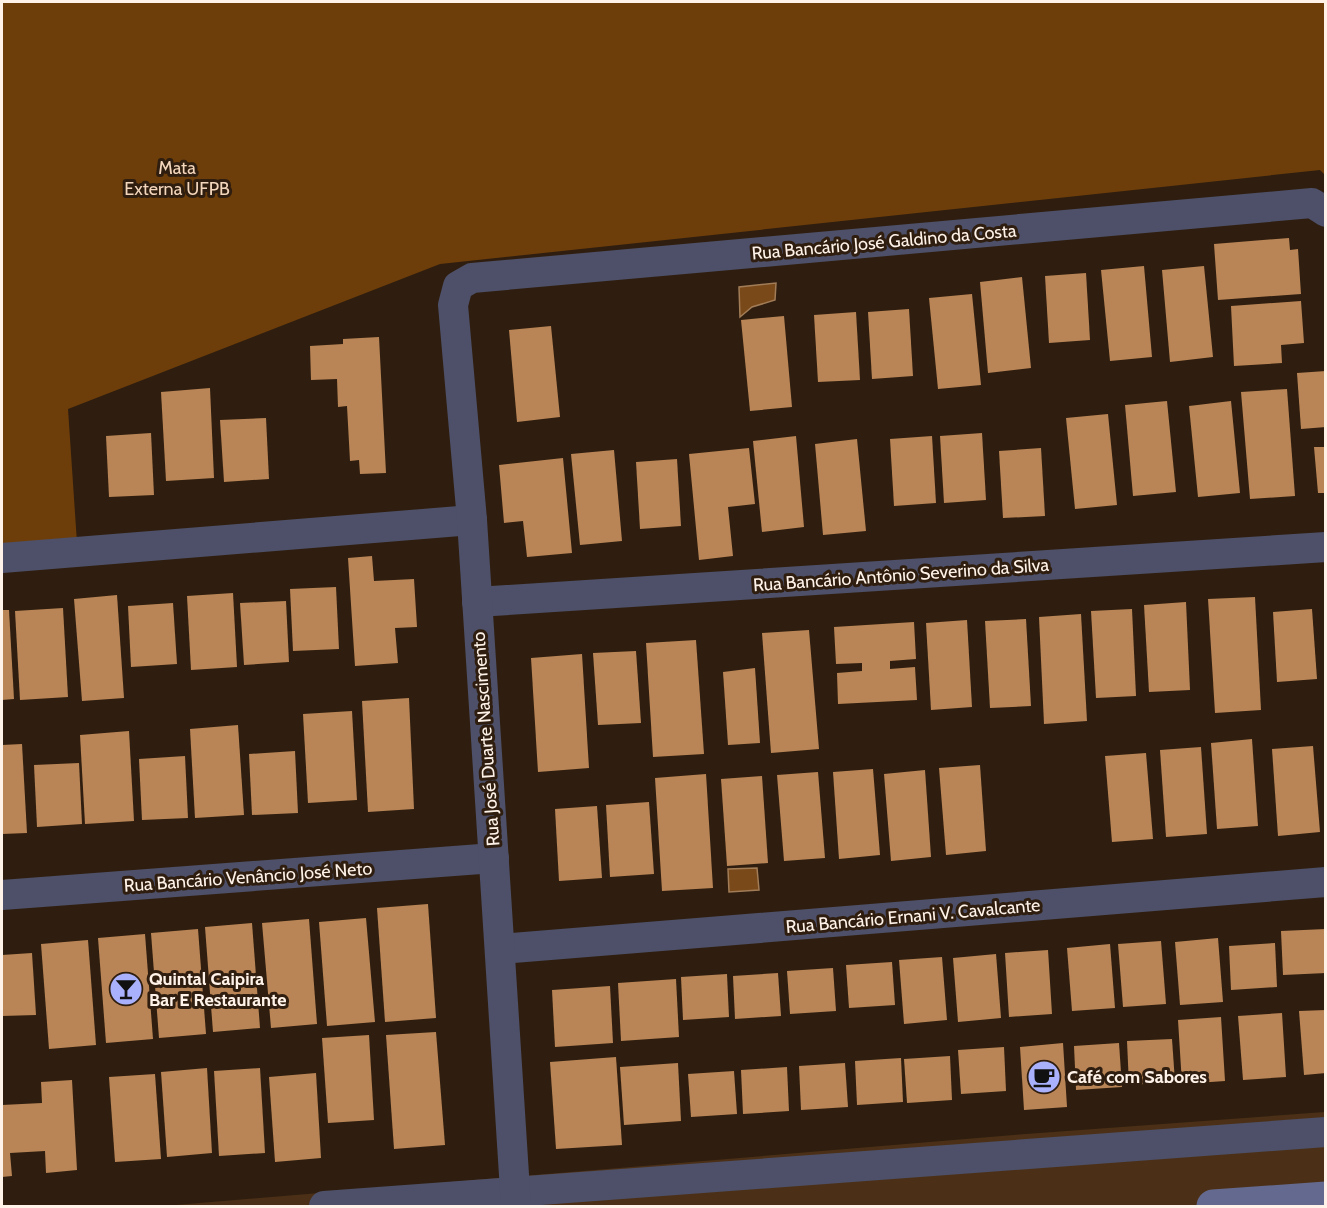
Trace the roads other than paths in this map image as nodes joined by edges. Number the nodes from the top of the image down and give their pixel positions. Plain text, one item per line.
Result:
1 (1319, 208) edge
2 (458, 286) joint
3 (472, 520) junction
4 (1326, 547) edge
5 (2, 558) edge
6 (477, 602) junction
7 (494, 858) junction
8 (1326, 882) edge
9 (2, 895) edge
10 (500, 950) junction
11 (1326, 1132) edge
12 (1326, 1198) edge
13 (516, 1200) edge
14 (324, 1206) edge
15 (1214, 1206) edge

1 - 2 street, Rua Bancário José Galdino da Costa
2 - 3 street, Rua José Duarte Nascimento
3 - 5 street
3 - 6 street, Rua José Duarte Nascimento
4 - 6 street, Rua Bancário Antônio Severino da Silva
6 - 7 street, Rua José Duarte Nascimento
7 - 9 street, Rua Bancário Venâncio José Neto
7 - 10 street, Rua José Duarte Nascimento
8 - 10 street, Rua Bancário Ernani V. Cavalcante
10 - 13 street, Rua José Duarte Nascimento
11 - 13 street
12 - 15 main road
13 - 14 street

